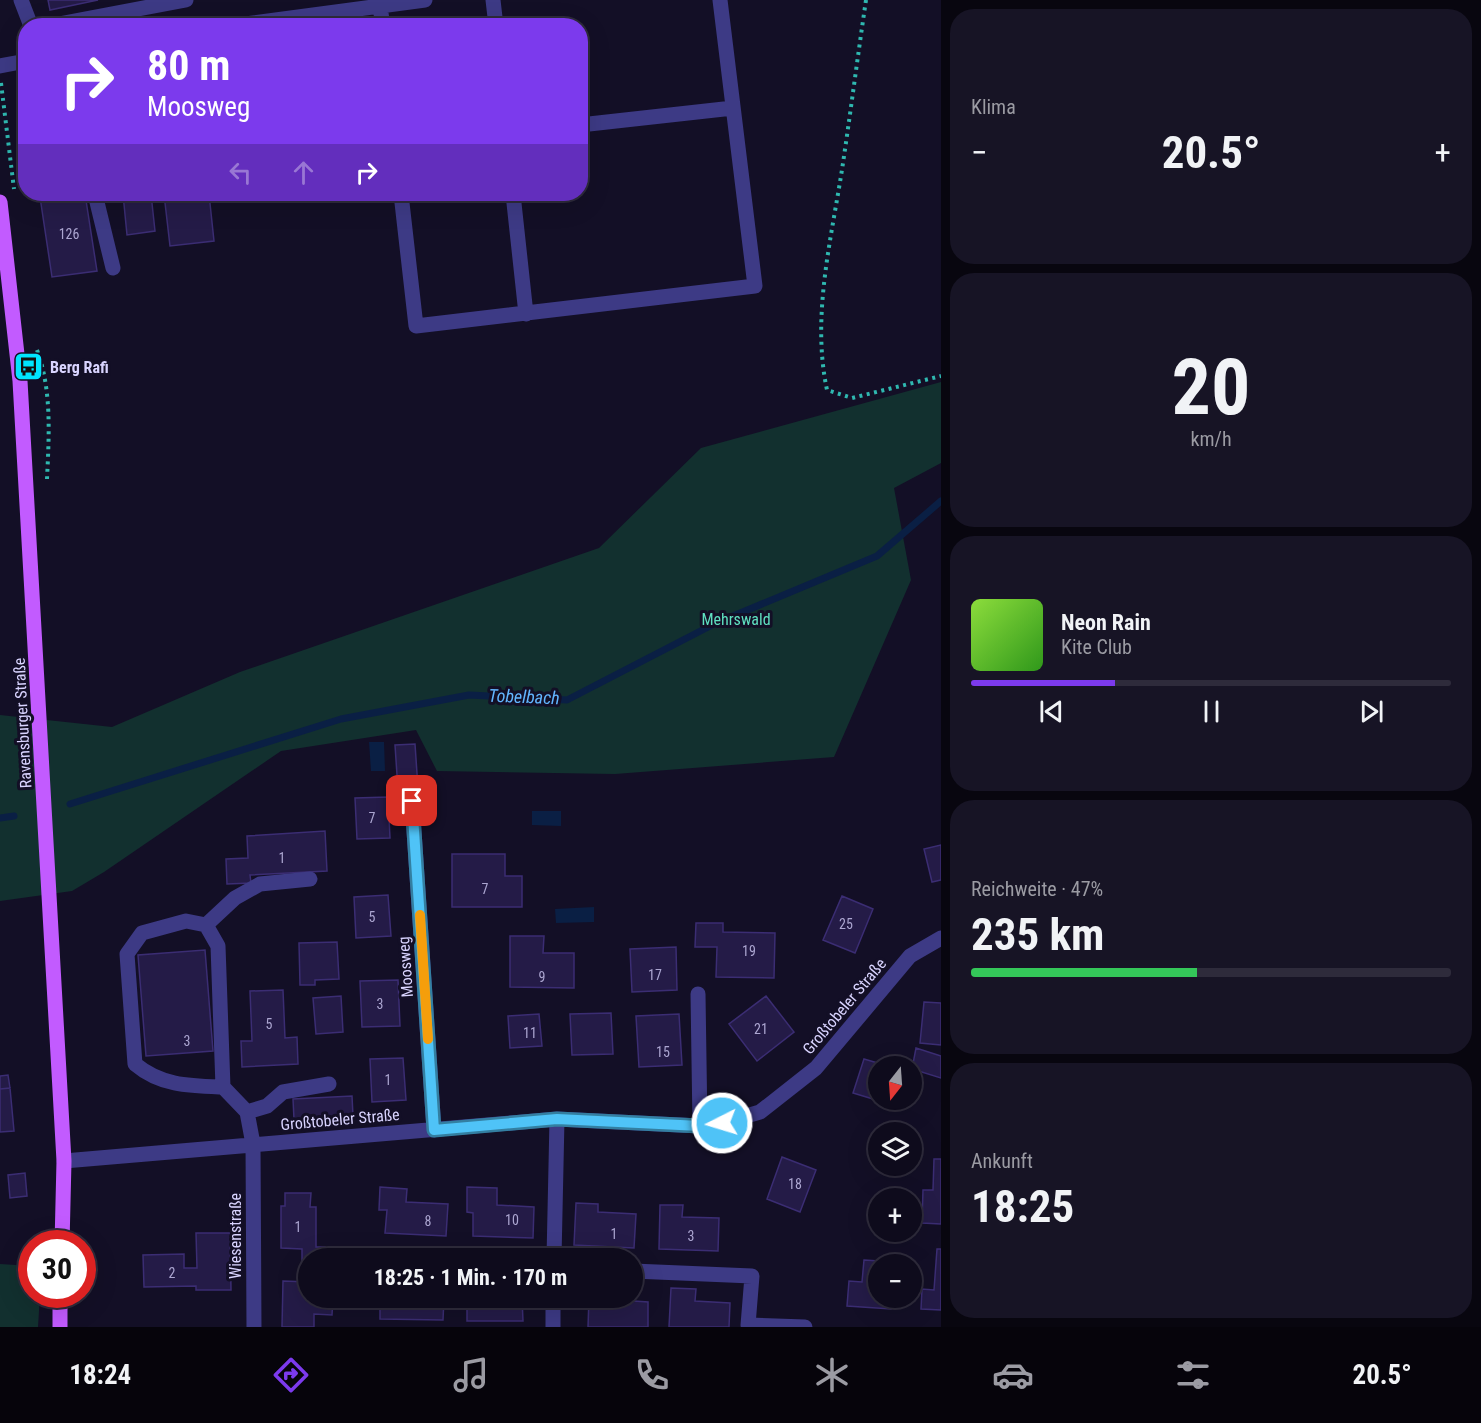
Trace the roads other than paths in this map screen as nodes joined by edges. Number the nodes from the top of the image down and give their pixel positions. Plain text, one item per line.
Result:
1 (21, 0) edge
2 (186, 0) edge
3 (425, 0) edge
4 (493, 0) edge
5 (720, 0) edge
6 (380, 7) junction
7 (28, 18) edge
8 (90, 18) edge
9 (294, 18) edge
10 (382, 18) edge
11 (495, 18) edge
12 (18, 63) edge
13 (0, 66) edge
14 (733, 108) junction
15 (588, 124) edge
16 (97, 201) edge
17 (402, 201) edge
18 (514, 201) edge
19 (0, 202) edge
20 (113, 268) dead end
21 (526, 314) junction
22 (412, 801) dead end
23 (310, 879) dead end
24 (206, 925) junction
25 (941, 938) edge
26 (698, 994) dead end
27 (329, 1084) dead end
28 (223, 1087) junction
29 (247, 1112) junction
30 (557, 1119) junction
31 (700, 1126) junction
32 (434, 1130) junction
33 (253, 1144) junction
34 (64, 1161) junction
35 (62, 1230) edge
36 (554, 1248) edge
37 (643, 1271) edge
38 (60, 1308) edge
39 (554, 1308) edge
40 (60, 1327) edge
41 (254, 1327) edge
42 (553, 1327) edge
43 (805, 1327) edge

1 - 7 street
2 - 8 street
3 - 6 street
4 - 11 street
5 - 14 street
6 - 9 street
6 - 10 street
12 - 13 street
14 - 15 street
14 - 21 street
16 - 20 street
17 - 21 street
18 - 21 street
19 - 34 main road, Ravensburger Straße
22 - 32 street, Moosweg
23 - 24 street
24 - 28 street
24 - 28 street
25 - 31 street, Großtobeler Straße
26 - 31 street
27 - 29 street
28 - 29 street
29 - 33 street, Wiesenstraße
30 - 31 street, Großtobeler Straße
30 - 32 street, Großtobeler Straße
30 - 36 street
32 - 33 street, Großtobeler Straße
33 - 34 street, Großtobeler Straße
33 - 41 street, Wiesenstraße
34 - 35 main road, Ravensburger Straße
37 - 43 street
38 - 40 main road
39 - 42 street

